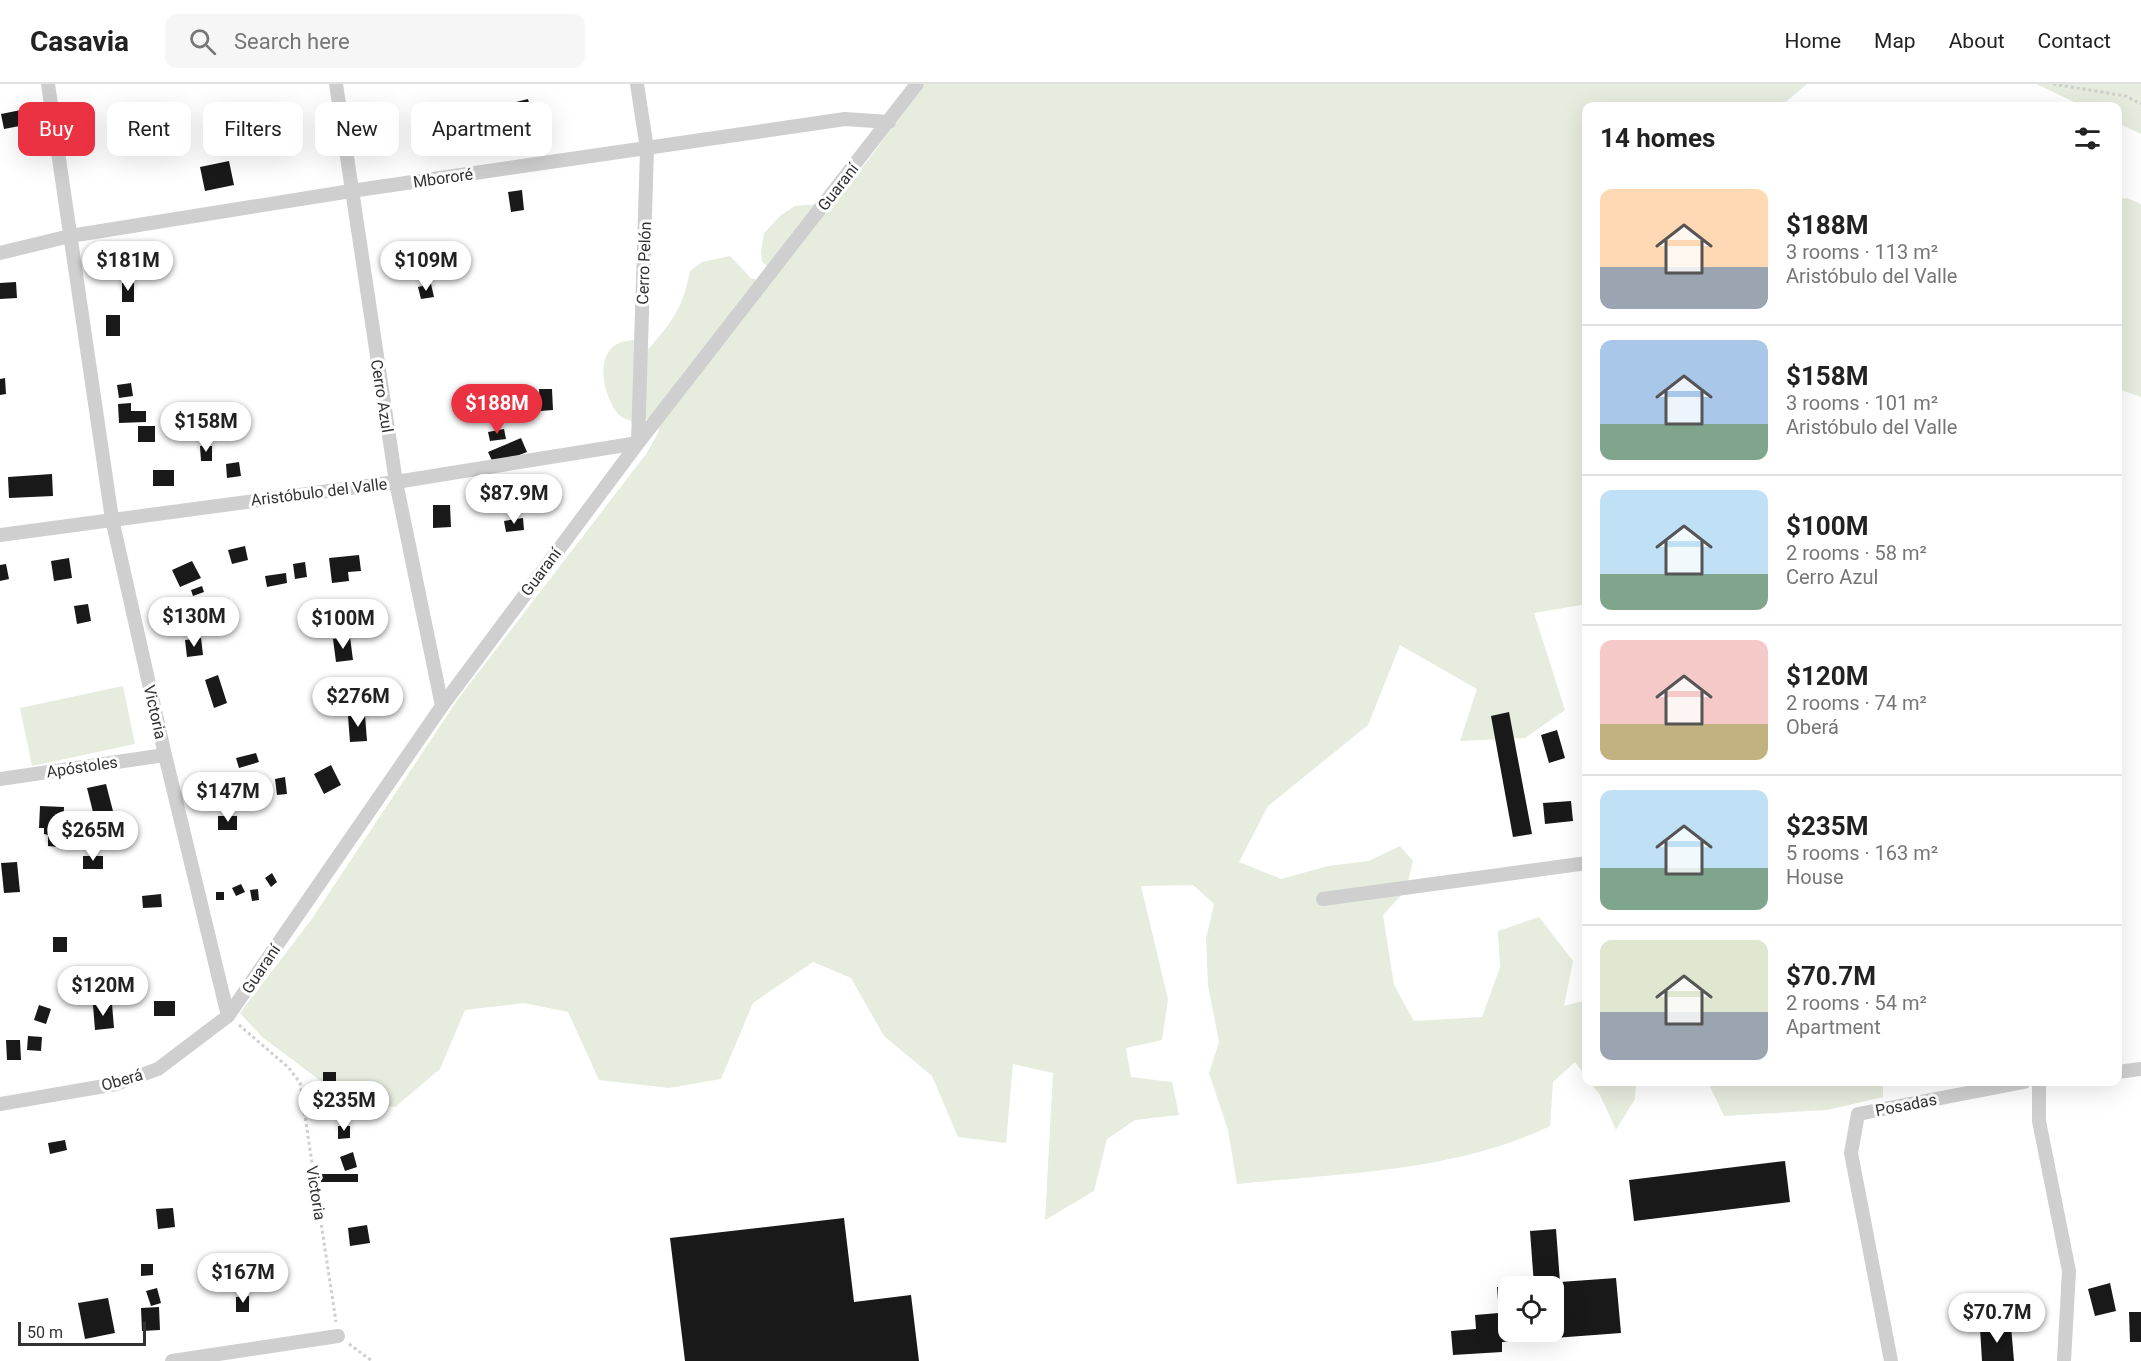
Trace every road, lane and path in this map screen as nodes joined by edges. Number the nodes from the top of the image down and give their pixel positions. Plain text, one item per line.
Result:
1 (48, 84) edge
2 (336, 84) edge
3 (637, 84) edge
4 (917, 84) edge
5 (2053, 84) edge
6 (2141, 104) edge
7 (889, 122) junction
8 (647, 149) junction
9 (351, 191) junction
10 (70, 236) junction
11 (0, 253) edge
12 (638, 443) junction
13 (396, 482) junction
14 (112, 519) junction
15 (0, 535) edge
16 (442, 706) junction
17 (165, 755) junction
18 (0, 778) edge
19 (1582, 863) edge
20 (1323, 899) dead end
21 (228, 1017) junction
22 (2141, 1069) edge
23 (2122, 1071) edge
24 (2003, 1086) edge
25 (2039, 1086) edge
26 (0, 1104) edge
27 (338, 1336) junction
28 (172, 1361) edge
29 (372, 1361) edge
30 (1891, 1361) edge
31 (2064, 1361) edge

1 - 10 street, Victoria
2 - 9 street, Cerro Azul
3 - 8 street, Cerro Pelón
4 - 7 street, Guaraní
5 - 6 path
7 - 8 street, Mbororé
7 - 12 street, Guaraní
8 - 9 street, Mbororé
8 - 12 street, Cerro Pelón
9 - 10 street, Mbororé
9 - 13 street, Cerro Azul
10 - 11 street, Mbororé
10 - 14 street, Victoria
12 - 13 street, Aristóbulo del Valle
12 - 16 street, Guaraní
13 - 14 street, Aristóbulo del Valle
13 - 16 street, Cerro Azul
14 - 15 street, Aristóbulo del Valle
14 - 17 street, Victoria
16 - 21 street, Guaraní
17 - 18 street, Apóstoles
17 - 21 street, Victoria
19 - 20 street
21 - 26 street, Oberá
21 - 27 path, Victoria
22 - 23 street
24 - 30 street, Posadas
25 - 31 street
27 - 28 street
27 - 29 path

